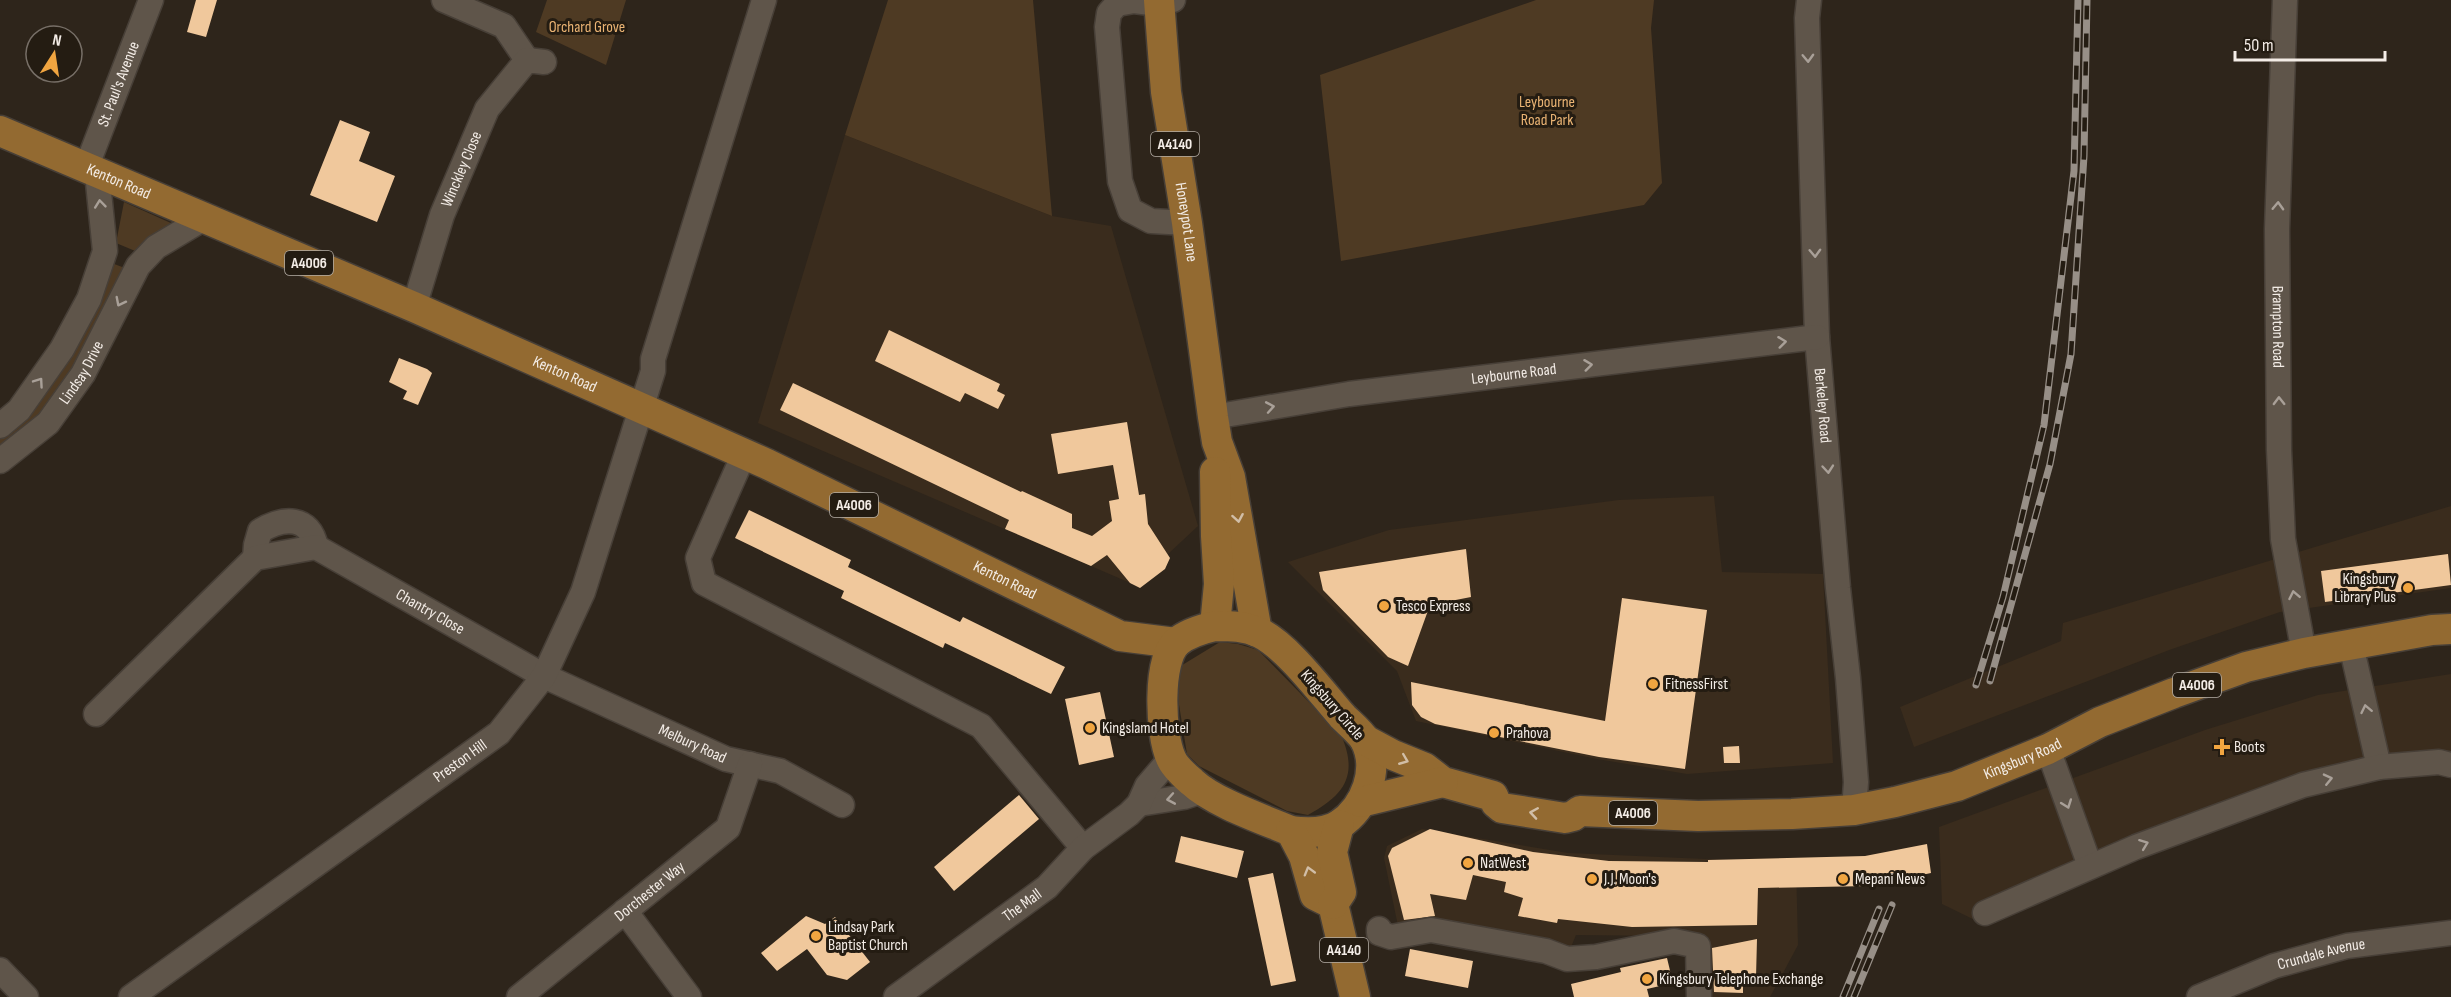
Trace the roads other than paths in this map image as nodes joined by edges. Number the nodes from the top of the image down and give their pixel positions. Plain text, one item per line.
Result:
1 (152, 0) edge
2 (444, 0) edge
3 (764, 0) edge
4 (1809, 0) edge
5 (1164, 1) edge
6 (2291, 3) edge
7 (0, 131) edge
8 (92, 170) junction
9 (203, 219) junction
10 (1187, 223) junction
11 (105, 251) junction
12 (138, 266) junction
13 (414, 307) junction
14 (1817, 337) junction
15 (641, 409) junction
16 (0, 426) edge
17 (1215, 430) junction
18 (744, 454) junction
19 (0, 461) edge
20 (1215, 626) junction
21 (2451, 629) edge
22 (1257, 632) junction
23 (1120, 636) junction
24 (1176, 643) junction
25 (2351, 645) junction
26 (2304, 653) junction
27 (544, 676) junction
28 (1162, 682) junction
29 (96, 714) dead end
30 (1365, 740) junction
31 (2048, 749) junction
32 (1171, 758) junction
33 (750, 764) junction
34 (2451, 765) edge
35 (2379, 767) junction
36 (1443, 782) junction
37 (1202, 790) junction
38 (1361, 802) junction
39 (1139, 804) junction
40 (842, 805) dead end
41 (1854, 810) junction
42 (1339, 825) junction
43 (1290, 831) junction
44 (1083, 848) junction
45 (2090, 866) junction
46 (1333, 904) junction
47 (625, 911) junction
48 (1985, 913) dead end
49 (1379, 929) dead end
50 (2451, 933) edge
51 (0, 970) edge
52 (26, 997) edge
53 (131, 997) edge
54 (519, 997) edge
55 (689, 997) edge
56 (896, 997) edge
57 (1355, 997) edge
58 (1699, 997) edge
59 (2199, 997) edge

1 - 8 street, St. Paul's Avenue
2 - 13 street, Winckley Close
3 - 15 street
4 -> 14 street, Berkeley Road
5 - 10 main road, Honeypot Lane / A4140
5 - 10 street
26 -> 6 street, Brampton Road
7 - 8 main road, Kenton Road / A4006
8 - 9 main road, Kenton Road / A4006
11 -> 8 street, Lindsay Drive
9 - 12 street, Lindsay Drive
9 - 13 main road, Kenton Road / A4006
10 - 17 main road, Honeypot Lane / A4140
11 - 12 street
16 -> 11 street, Lindsay Drive
12 -> 19 street, Lindsay Drive
13 - 15 main road, Kenton Road / A4006
17 -> 14 street, Leybourne Road
14 -> 41 street, Berkeley Road
15 - 18 main road, Kenton Road / A4006
15 - 27 street, Preston Hill
17 - 20 main road, Honeypot Lane / A4140
17 -> 22 main road, Honeypot Lane / A4140
18 - 23 main road, Kenton Road / A4006
18 - 44 street
20 - 22 main road, Kingsbury Circle
20 - 24 main road, Kingsbury Circle
21 - 25 main road, Kingsbury Road / A4006
22 - 30 main road, Kingsbury Circle
23 - 24 main road, Kenton Road / A4006
23 - 28 main road, Kenton Road / A4006
24 - 28 main road
25 - 26 main road, Kingsbury Road / A4006
35 -> 25 street
26 - 31 main road, Kingsbury Road / A4006
27 - 29 street, Chantry Close
27 - 33 street, Melbury Road
27 - 53 street, Preston Hill
28 - 32 main road
30 -> 36 main road, Kingsbury Road / A4006
30 - 38 main road, Kingsbury Circle
31 - 41 main road, Kingsbury Road / A4006
31 -> 45 street
32 - 37 main road
32 - 39 street, The Mall
33 - 40 street, Melbury Road
33 - 47 street, Dorchester Way
34 - 35 street
45 -> 35 street
36 - 38 main road, Kingsbury Road / A4006
36 - 41 main road, Kingsbury Road / A4006
37 -> 39 street
37 - 43 main road
38 - 42 main road, Kingsbury Circle
39 - 44 street, The Mall
42 - 43 main road
42 - 46 main road, A4140
46 -> 43 main road
44 - 56 street, The Mall
45 - 48 street
46 - 57 main road, A4140
47 - 54 street, Dorchester Way
47 - 55 street
49 - 58 street
50 - 59 street, Crundale Avenue
51 - 52 street

